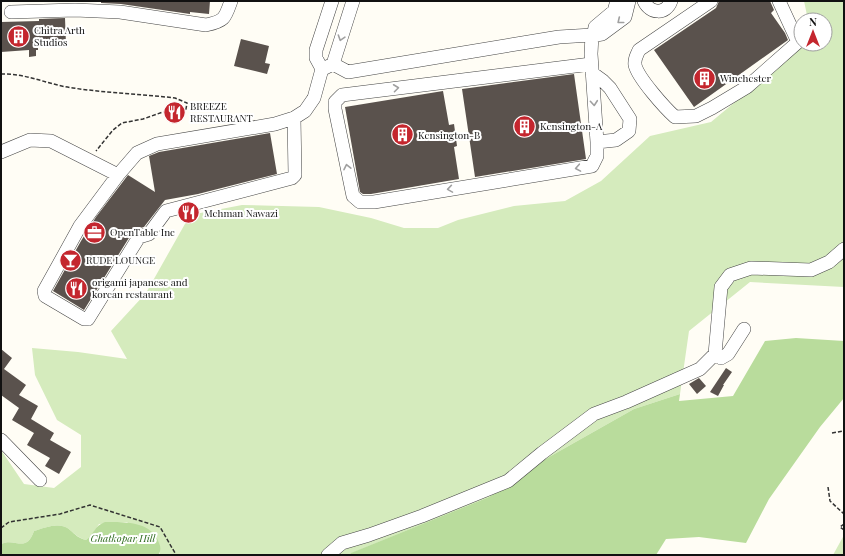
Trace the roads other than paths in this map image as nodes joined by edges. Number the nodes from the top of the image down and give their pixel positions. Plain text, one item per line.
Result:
1 (231, 1) edge
2 (332, 1) edge
3 (353, 1) edge
4 (617, 1) edge
5 (629, 1) edge
6 (644, 1) edge
7 (671, 1) edge
8 (711, 1) edge
9 (779, 1) edge
10 (11, 12) dead end
11 (593, 34) junction
12 (328, 67) junction
13 (592, 68) junction
14 (294, 118) junction
15 (597, 142) junction
16 (1, 152) edge
17 (118, 175) junction
18 (844, 249) edge
19 (744, 329) dead end
20 (715, 354) junction
21 (1, 440) edge
22 (40, 480) dead end
23 (328, 555) edge

1 - 10 lane
2 - 12 lane
3 -> 12 lane
4 - 11 lane
5 -> 11 lane
6 - 7 lane
8 - 9 lane
11 - 12 lane
11 - 13 lane
12 - 14 lane
13 -> 15 lane
13 - 15 lane
15 -> 13 lane
14 - 17 lane
14 - 17 lane
16 - 17 lane
18 - 20 lane
19 - 20 lane
20 - 23 lane
21 - 22 lane

